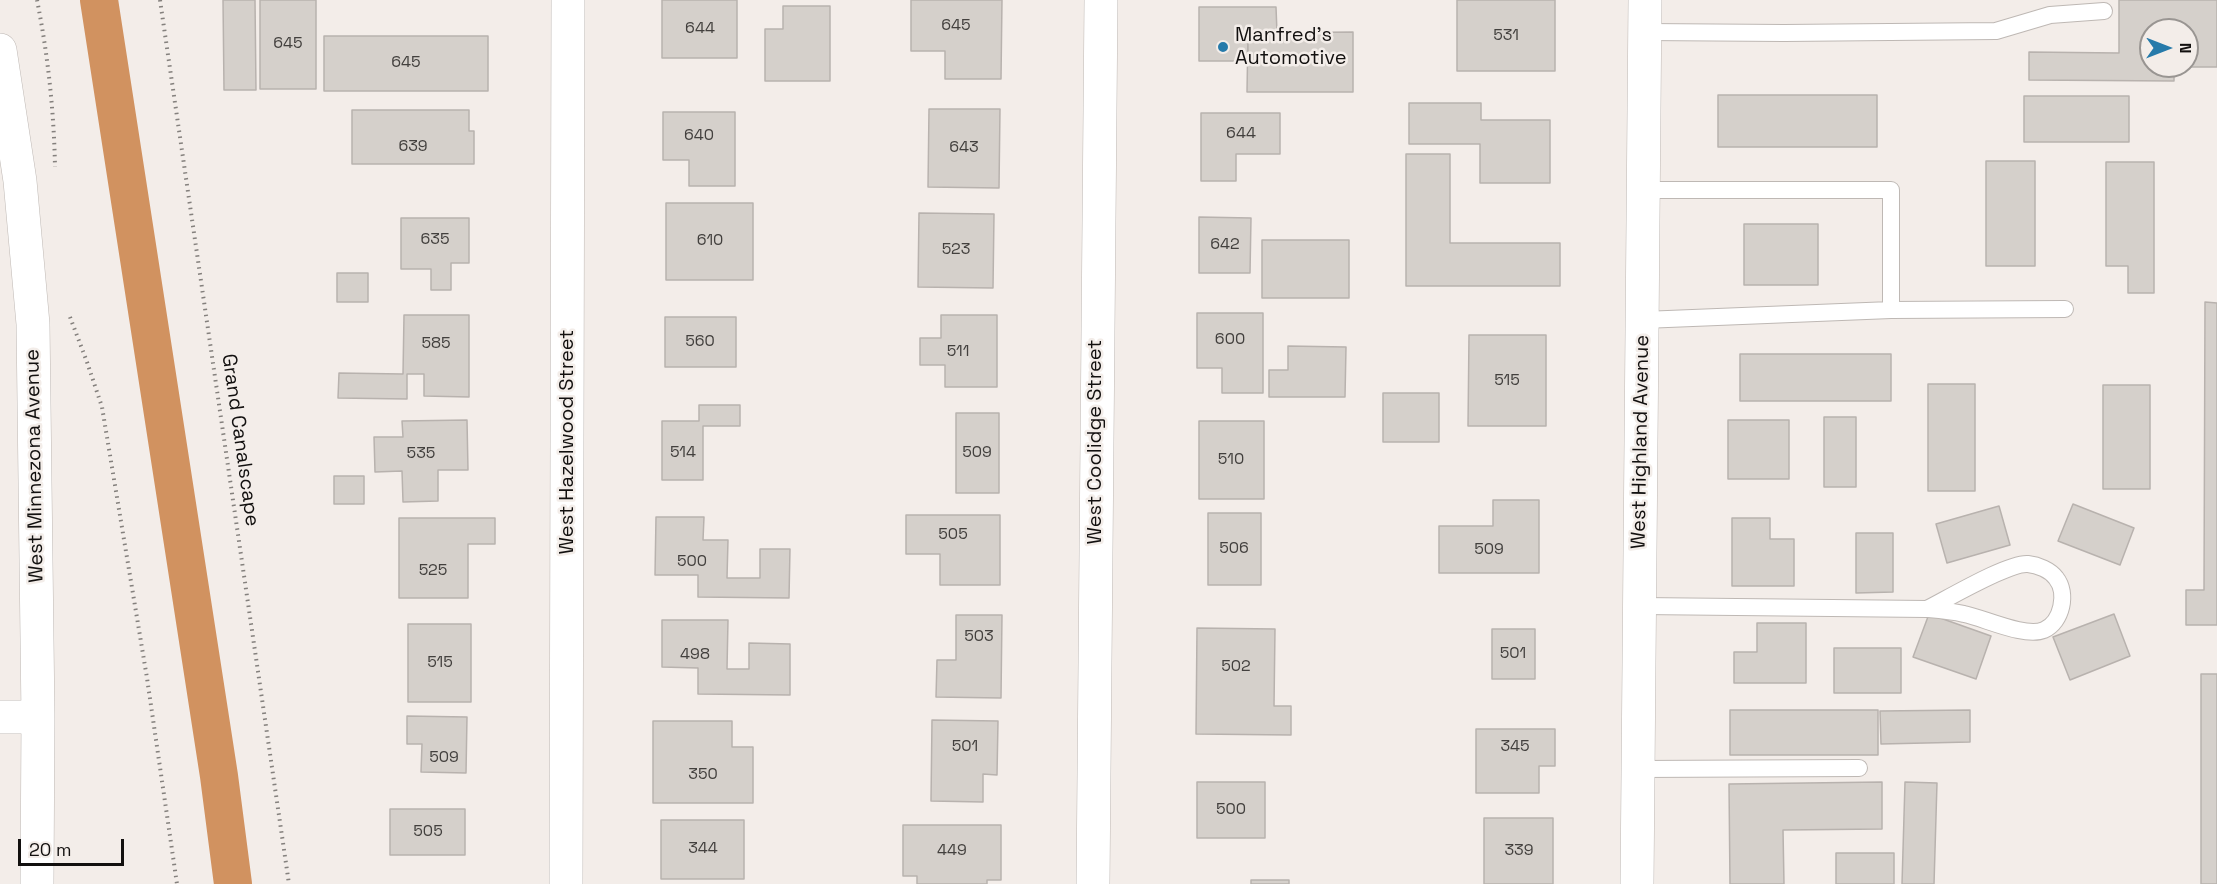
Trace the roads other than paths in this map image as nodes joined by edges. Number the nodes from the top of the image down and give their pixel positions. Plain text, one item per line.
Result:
1 (568, 0) edge
2 (1101, 0) edge
3 (1646, 0) edge
4 (2104, 11) dead end
5 (1646, 32) junction
6 (0, 50) edge
7 (1644, 190) junction
8 (2065, 309) dead end
9 (1891, 310) junction
10 (1642, 320) junction
11 (1641, 606) junction
12 (1927, 609) junction
13 (0, 717) edge
14 (38, 717) junction
15 (1859, 768) dead end
16 (1638, 769) junction
17 (37, 884) edge
18 (566, 884) edge
19 (1093, 884) edge
20 (1637, 884) edge

1 - 18 street, West Hazelwood Street
2 - 19 street, West Coolidge Street
3 - 5 street, West Highland Avenue
4 - 5 lane
5 - 7 street, West Highland Avenue
6 - 14 street, West Minnezona Avenue
7 - 9 lane
7 - 10 street, West Highland Avenue
8 - 9 lane
9 - 10 lane
10 - 11 street, West Highland Avenue
11 - 12 lane
11 - 16 street, West Highland Avenue
12 - 12 lane
13 - 14 street
14 - 17 street, West Minnezona Avenue
15 - 16 lane
16 - 20 street, West Highland Avenue

